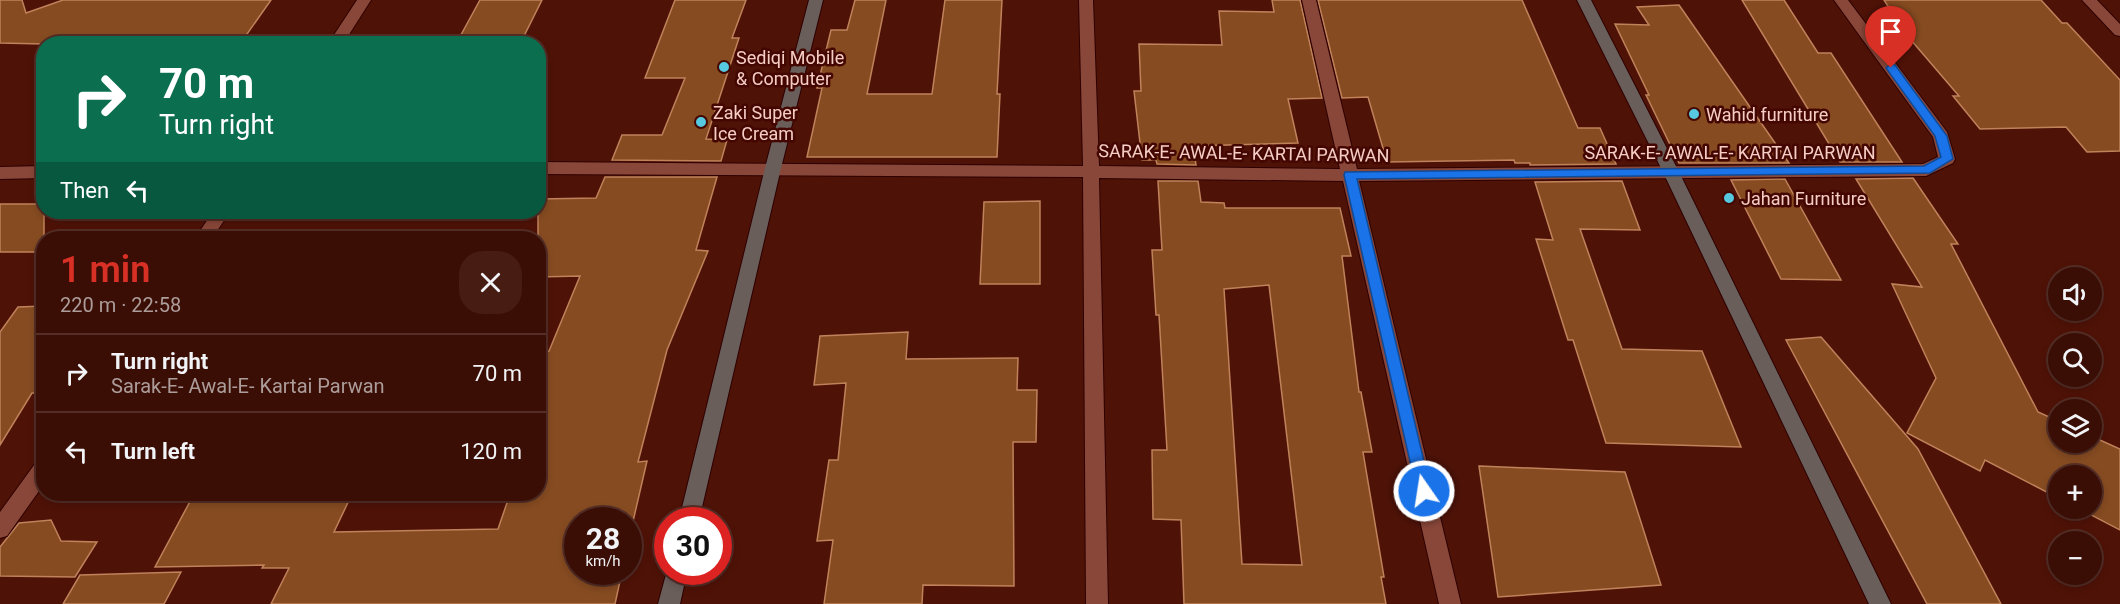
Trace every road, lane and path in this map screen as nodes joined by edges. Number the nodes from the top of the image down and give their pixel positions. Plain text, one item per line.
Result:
1 (364, 0) edge
2 (816, 0) edge
3 (1086, 0) edge
4 (1309, 0) edge
5 (1584, 0) edge
6 (1841, 0) edge
7 (2089, 0) edge
8 (2120, 32) edge
9 (340, 36) edge
10 (546, 168) edge
11 (773, 168) junction
12 (36, 172) edge
13 (1091, 172) junction
14 (1671, 172) junction
15 (0, 173) edge
16 (1350, 175) junction
17 (36, 478) edge
18 (692, 507) edge
19 (0, 530) edge
20 (673, 585) edge
21 (669, 604) edge
22 (1097, 604) edge
23 (1450, 604) edge
24 (1880, 604) edge

1 - 9 street
2 - 11 main road
3 - 13 street
4 - 16 street
5 - 14 main road
6 - 14 street, SARAK-E- AWAL-E- KARTAI PARWAN
7 - 8 street
10 - 11 street, SARAK-E- AWAL-E- KARTAI PARWAN
11 - 13 street, SARAK-E- AWAL-E- KARTAI PARWAN
11 - 18 main road
12 - 15 street
13 - 16 street, SARAK-E- AWAL-E- KARTAI PARWAN
13 - 22 street
14 - 16 street, SARAK-E- AWAL-E- KARTAI PARWAN
14 - 24 main road
16 - 23 street
17 - 19 street
20 - 21 main road

